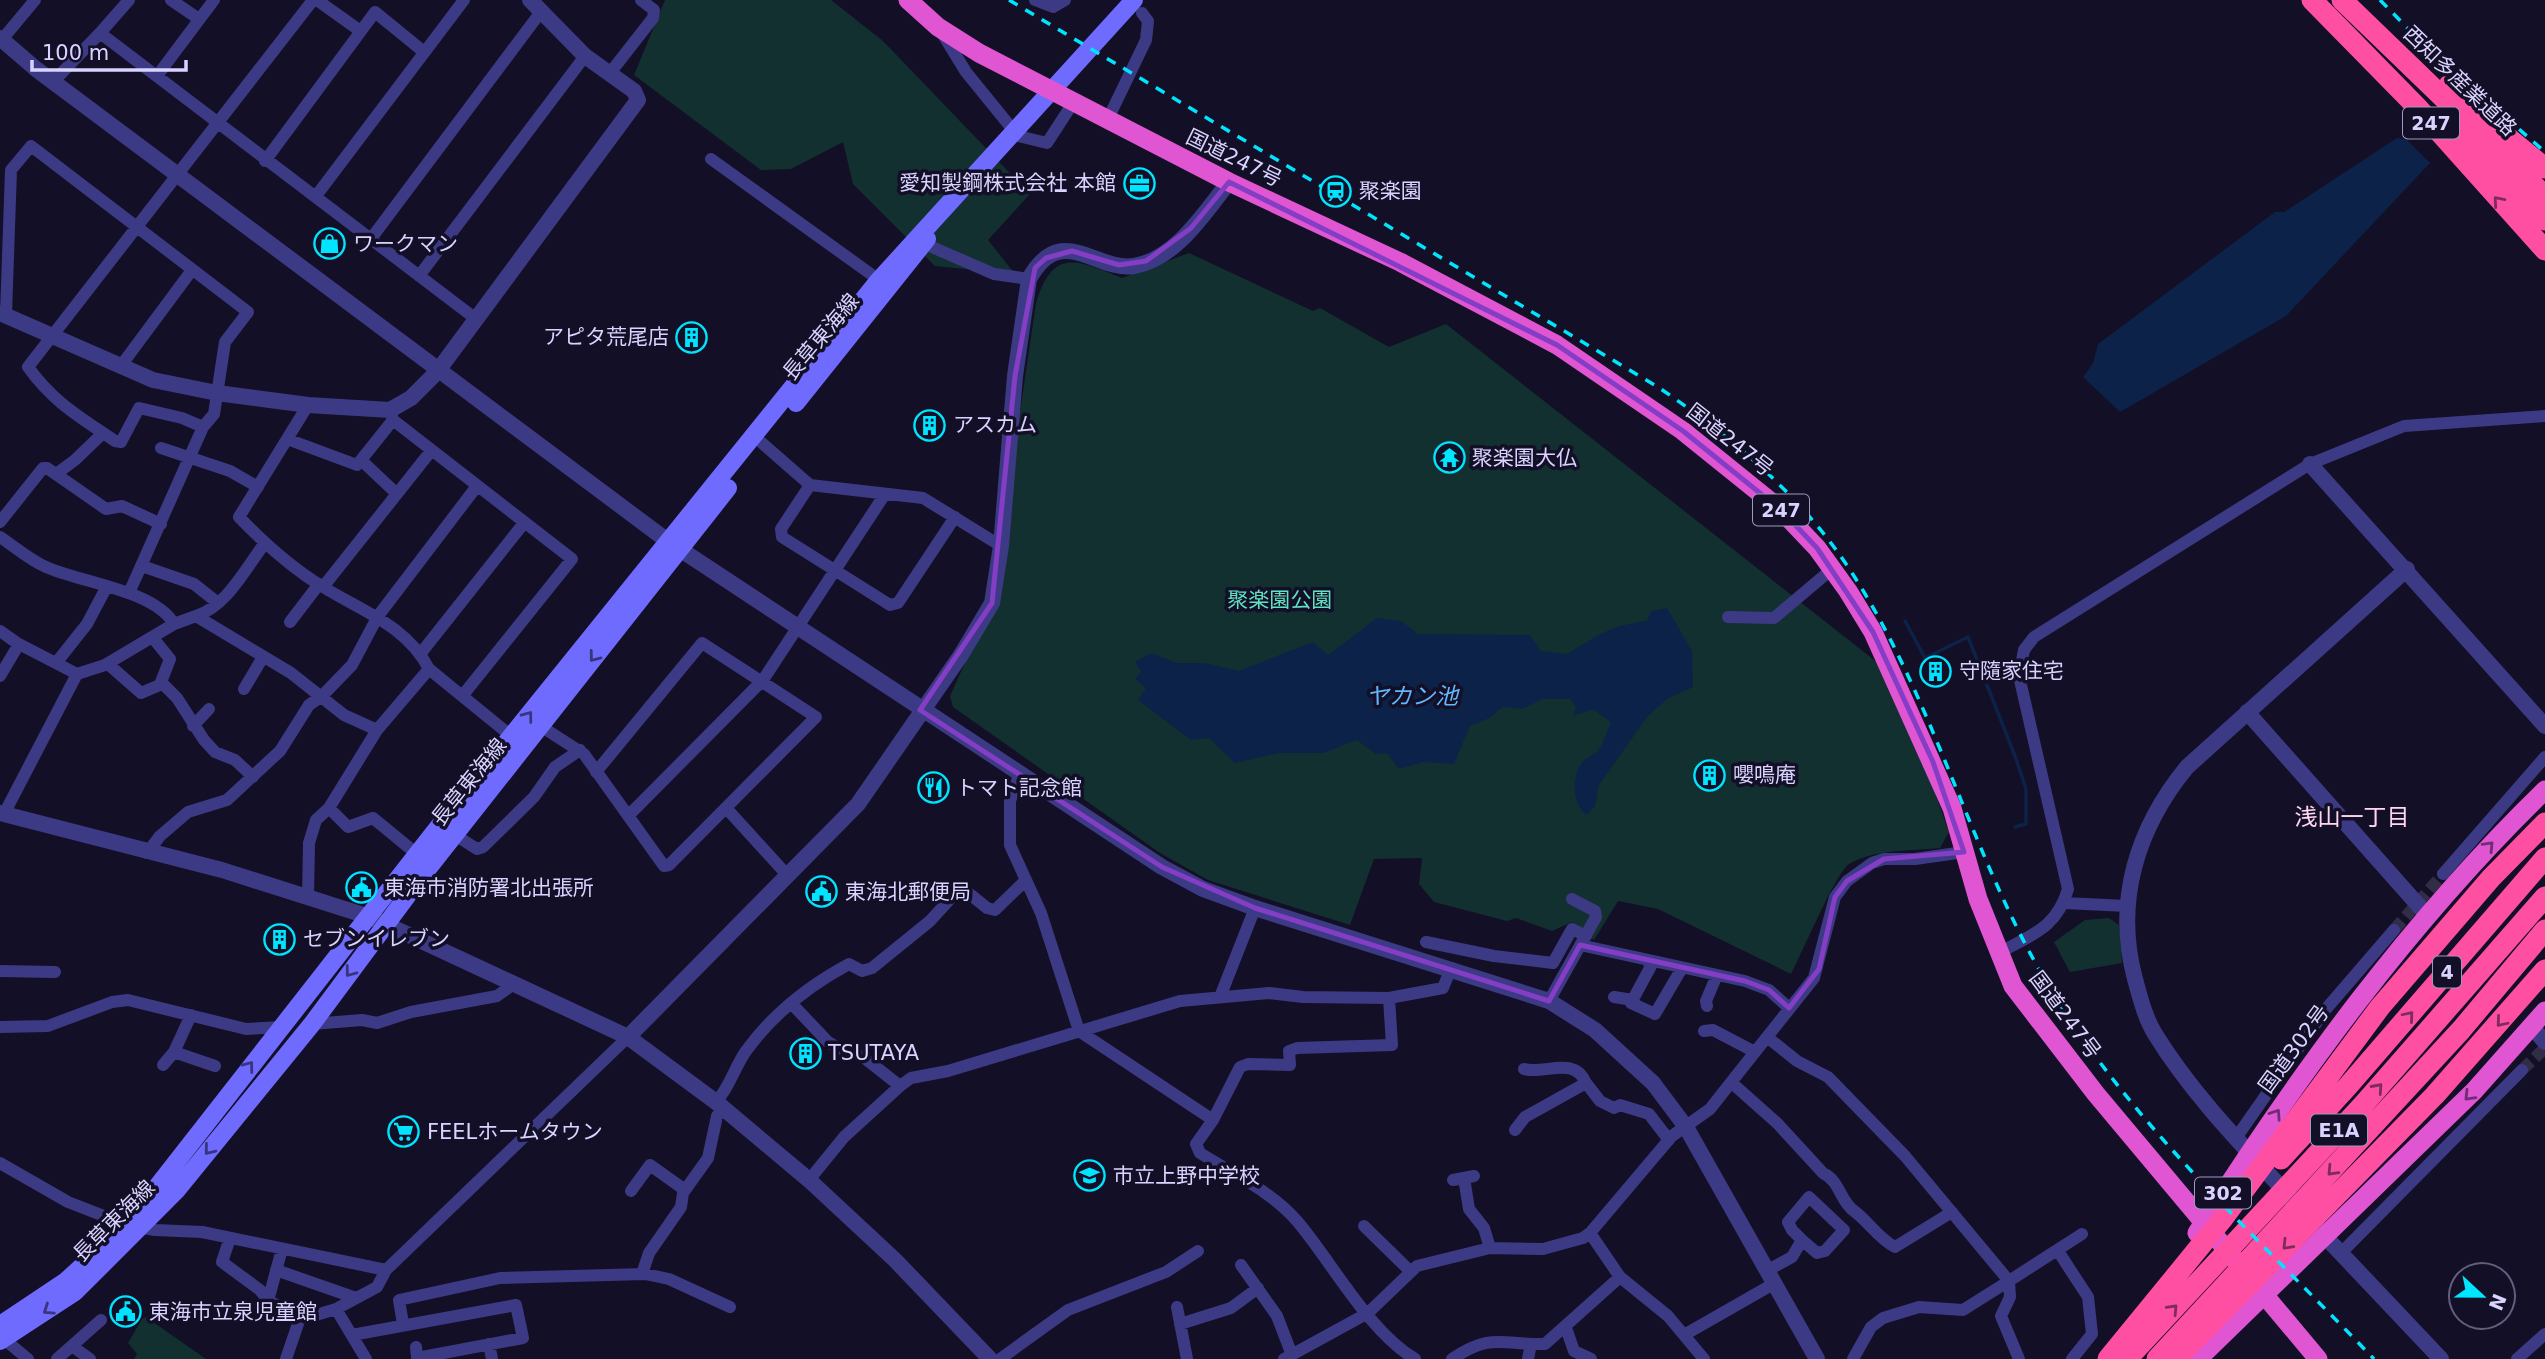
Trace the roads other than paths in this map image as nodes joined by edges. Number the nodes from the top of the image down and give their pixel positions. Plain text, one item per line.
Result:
1 (34, 0) edge
2 (129, 0) edge
3 (171, 0) edge
4 (214, 0) edge
5 (315, 0) edge
6 (464, 0) edge
7 (642, 0) edge
8 (908, 0) edge
9 (1035, 0) edge
10 (1065, 0) edge
11 (2312, 0) edge
12 (2320, 0) edge
13 (2342, 0) edge
14 (2354, 0) edge
15 (535, 6) edge
16 (1138, 7) edge
17 (200, 19) junction
18 (938, 27) junction
19 (359, 30) junction
20 (100, 33) junction
21 (1, 40) edge
22 (424, 52) junction
23 (584, 56) junction
24 (610, 72) junction
25 (157, 76) junction
26 (53, 82) junction
27 (1073, 103) junction
28 (2483, 117) junction
29 (216, 121) junction
30 (1107, 121) junction
31 (711, 159) dead end
32 (265, 161) junction
33 (2545, 168) edge
34 (176, 174) junction
35 (2545, 178) edge
36 (1229, 182) junction
37 (316, 196) junction
38 (2545, 196) edge
39 (938, 218) junction
40 (2545, 222) edge
41 (136, 226) junction
42 (370, 240) junction
43 (925, 244) junction
44 (2545, 250) edge
45 (192, 270) junction
46 (419, 276) junction
47 (1029, 279) junction
48 (879, 280) junction
49 (3, 313) edge
50 (476, 319) junction
51 (54, 334) junction
52 (120, 367) junction
53 (437, 372) junction
54 (217, 393) junction
55 (308, 405) junction
56 (391, 415) junction
57 (2545, 416) edge
58 (203, 427) junction
59 (103, 433) junction
60 (287, 439) junction
61 (762, 443) junction
62 (161, 448) dead end
63 (431, 451) junction
64 (189, 459) junction
65 (361, 460) junction
66 (2311, 464) junction
67 (56, 474) junction
68 (810, 485) junction
69 (477, 486) junction
70 (258, 487) junction
71 (397, 494) junction
72 (885, 494) junction
73 (955, 517) junction
74 (0, 522) edge
75 (524, 523) junction
76 (160, 524) junction
77 (0, 537) edge
78 (265, 543) junction
79 (674, 546) junction
80 (1001, 546) junction
81 (142, 566) junction
82 (1832, 569) junction
83 (2407, 569) junction
84 (833, 571) junction
85 (321, 586) junction
86 (106, 588) junction
87 (129, 593) junction
88 (218, 604) junction
89 (196, 616) junction
90 (378, 616) junction
91 (1728, 617) dead end
92 (290, 622) dead end
93 (174, 624) junction
94 (796, 626) junction
95 (0, 631) edge
96 (153, 638) junction
97 (19, 644) junction
98 (421, 653) junction
99 (263, 657) junction
100 (55, 663) junction
101 (108, 664) junction
102 (429, 669) junction
103 (77, 674) junction
104 (0, 676) edge
105 (763, 680) junction
106 (162, 684) junction
107 (244, 689) dead end
108 (463, 695) junction
109 (322, 696) junction
110 (209, 709) dead end
111 (920, 710) junction
112 (2247, 712) junction
113 (193, 726) junction
114 (2545, 726) edge
115 (542, 727) junction
116 (377, 730) junction
117 (519, 743) junction
118 (580, 750) junction
119 (2545, 757) edge
120 (596, 772) junction
121 (1020, 774) junction
122 (253, 777) junction
123 (2545, 790) edge
124 (329, 808) junction
125 (727, 810) junction
126 (2, 813) edge
127 (628, 816) junction
128 (2545, 823) edge
129 (455, 835) junction
130 (1964, 852) junction
131 (147, 853) junction
132 (418, 855) junction
133 (2545, 858) edge
134 (2443, 874) tunnel mouth
135 (788, 876) junction
136 (1025, 881) junction
137 (308, 896) junction
138 (2545, 897) edge
139 (1572, 899) dead end
140 (2064, 903) junction
141 (2127, 906) junction
142 (1255, 908) junction
143 (2427, 915) junction
144 (378, 920) junction
145 (2394, 930) tunnel mouth
146 (2545, 930) edge
147 (1583, 940) junction
148 (1426, 942) dead end
149 (1999, 953) junction
150 (1647, 960) junction
151 (1451, 968) junction
152 (1682, 968) junction
153 (2545, 970) edge
154 (0, 971) edge
155 (55, 972) dead end
156 (1717, 975) junction
157 (516, 983) junction
158 (1220, 997) junction
159 (1614, 997) dead end
160 (1389, 998) junction
161 (1633, 1000) junction
162 (1549, 1001) junction
163 (791, 1003) junction
164 (1707, 1006) dead end
165 (1789, 1008) junction
166 (191, 1015) junction
167 (2541, 1017) edge
168 (312, 1024) junction
169 (0, 1027) edge
170 (282, 1027) junction
171 (1079, 1031) junction
172 (1704, 1031) dead end
173 (628, 1037) junction
174 (1767, 1037) junction
175 (2545, 1042) edge
176 (174, 1052) junction
177 (1755, 1052) junction
178 (163, 1065) dead end
179 (215, 1066) dead end
180 (1524, 1069) dead end
181 (2522, 1070) tunnel mouth
182 (1586, 1083) junction
183 (1732, 1083) junction
184 (900, 1086) junction
185 (720, 1106) junction
186 (1213, 1120) junction
187 (1686, 1128) junction
188 (1515, 1130) dead end
189 (2236, 1138) junction
190 (1669, 1140) junction
191 (0, 1163) edge
192 (1464, 1178) dead end
193 (809, 1180) junction
194 (685, 1189) junction
195 (631, 1191) dead end
196 (1952, 1212) junction
197 (1364, 1226) dead end
198 (134, 1227) junction
199 (1590, 1233) junction
200 (2082, 1234) dead end
201 (230, 1238) junction
202 (1802, 1240) junction
203 (1490, 1248) junction
204 (282, 1249) junction
205 (1198, 1251) dead end
206 (2058, 1251) junction
207 (2341, 1253) junction
208 (2191, 1257) junction
209 (1241, 1265) dead end
210 (276, 1270) junction
211 (386, 1270) junction
212 (1410, 1271) junction
213 (642, 1274) junction
214 (1772, 1276) junction
215 (1620, 1277) junction
216 (2009, 1281) junction
217 (1258, 1288) junction
218 (356, 1298) junction
219 (268, 1301) junction
220 (730, 1307) dead end
221 (1177, 1307) dead end
222 (336, 1309) junction
223 (1368, 1313) junction
224 (301, 1315) junction
225 (101, 1320) dead end
226 (403, 1324) junction
227 (1180, 1324) junction
228 (1566, 1328) junction
229 (2545, 1334) edge
230 (1, 1335) edge
231 (352, 1335) junction
232 (1684, 1335) junction
233 (489, 1344) junction
234 (1531, 1344) junction
235 (1545, 1344) junction
236 (72, 1346) junction
237 (416, 1347) dead end
238 (1574, 1351) junction
239 (1288, 1357) edge
240 (28, 1359) edge
241 (57, 1359) edge
242 (90, 1359) edge
243 (286, 1359) edge
244 (366, 1359) edge
245 (492, 1359) edge
246 (990, 1359) edge
247 (1000, 1359) edge
248 (1187, 1359) edge
249 (1415, 1359) edge
250 (1452, 1359) edge
251 (1528, 1359) edge
252 (1591, 1359) edge
253 (1704, 1359) edge
254 (1817, 1359) edge
255 (1853, 1359) edge
256 (2019, 1359) edge
257 (2072, 1359) edge
258 (2108, 1359) edge
259 (2113, 1359) edge
260 (2127, 1359) edge
261 (2157, 1359) edge
262 (2176, 1359) edge
263 (2198, 1359) edge
264 (2318, 1359) edge
265 (2441, 1359) edge
266 (2517, 1359) edge

1 - 21 street
2 - 20 street
3 - 17 street
4 - 17 street
5 - 19 street
5 - 29 street
6 - 22 street
7 - 24 street
8 - 18 highway, 国道247号 / 247
9 - 10 street
44 -> 11 highway, 247
12 - 40 highway, 西知多産業道路 / 247
13 - 38 highway, 西知多産業道路 / 247
14 - 28 highway, 247
15 - 23 street
15 - 42 street
16 - 30 street
16 - 39 main road, 長草東海線
17 - 25 street
18 - 27 highway, 国道247号 / 247
18 - 27 street
19 - 22 street
19 - 32 street
20 - 25 street
20 - 26 street
21 - 26 street
22 - 37 street
23 - 24 street
23 - 46 street
24 - 50 street
25 - 29 street
26 - 34 street
27 - 30 highway, 国道247号 / 247
28 - 33 highway, 247
28 - 35 highway, 247
29 - 32 street
29 - 34 street
30 - 36 highway, 国道247号 / 247
31 - 48 street
32 - 37 street
34 - 41 street
34 - 53 street
36 - 47 street
36 - 82 highway, 国道247号 / 247
37 - 42 street
39 - 43 main road, 長草東海線
39 - 48 main road, 長草東海線
41 - 45 street
41 - 49 street
41 - 51 street
42 - 46 street
43 - 47 street
43 - 61 main road, 長草東海線
45 - 52 street
45 - 54 street
46 - 50 street
47 - 80 street
48 - 79 main road, 長草東海線
49 - 51 street
50 - 53 street
51 - 52 street
51 - 59 street
52 - 54 street
53 - 56 street
53 - 79 street
54 - 55 street
54 - 58 street
55 - 56 street
55 - 60 street
56 - 63 street
56 - 65 street
57 - 66 street
58 - 59 street
58 - 64 street
59 - 67 street
60 - 65 street
60 - 70 street
61 - 68 street
61 - 79 main road, 長草東海線
62 - 64 street
63 - 69 street
63 - 71 street
64 - 70 street
64 - 76 street
65 - 71 street
66 - 83 street
66 - 140 street
67 - 74 street
67 - 76 street
68 - 72 street
68 - 84 street
69 - 75 street
69 - 90 street
70 - 78 street
71 - 85 street
72 - 73 street
72 - 84 street
73 - 80 street
73 - 84 street
75 - 98 street
75 - 108 street
76 - 81 street
77 - 86 street
78 - 85 street
78 - 88 street
79 - 94 street
79 -> 115 main road, 長草東海線
117 -> 79 main road, 長草東海線
80 - 111 street
81 - 87 street
81 - 88 street
82 - 91 street
82 - 130 highway, 国道247号 / 247
83 - 112 street
83 - 114 street
84 - 94 street
85 - 90 street
85 - 92 street
86 - 87 street
86 - 100 street
87 - 93 street
88 - 89 street
89 - 93 street
89 - 99 street
90 - 98 street
90 - 109 street
93 - 96 street
94 - 105 street
94 - 111 street
95 - 97 street
96 - 101 street
96 - 106 street
97 - 100 street
97 - 104 street
98 - 102 street
99 - 107 street
99 - 109 street
100 - 103 street
101 - 103 street
101 - 106 street
102 - 108 street
102 - 116 street
103 - 126 street
105 - 120 street
105 - 125 street
105 - 127 street
106 - 113 street
108 - 117 street
109 - 116 street
109 - 122 street
110 - 113 street
111 - 121 street
111 - 135 street
112 - 141 street
112 - 143 street
113 - 122 street
115 - 117 main road, 長草東海線
115 - 118 street
116 - 124 street
117 - 129 main road, 長草東海線
117 - 132 main road, 長草東海線
118 - 120 street
118 - 129 street
119 - 134 street
120 - 127 street
121 - 136 street
121 - 142 street
122 - 131 street
143 -> 123 highway, 国道302号 / 302
124 - 132 street
124 - 137 street
125 - 127 street
125 - 135 street
126 - 131 street
128 - 208 highway
129 - 144 main road, 長草東海線
130 - 149 highway, 国道247号 / 247
130 - 165 street
131 - 137 street
132 - 144 main road, 長草東海線
208 -> 133 highway, 4
135 - 173 street
136 - 163 street
136 - 171 street
137 - 144 street
260 -> 138 highway, E1A
139 - 147 street
140 - 141 street
140 - 149 street
141 - 189 street
142 - 151 street
142 - 158 street
259 -> 143 highway, 国道302号 / 302
144 - 157 street
144 -> 168 main road, 長草東海線
144 - 170 main road, 長草東海線
145 - 189 street
146 -> 261 highway, E1A
147 - 148 street
147 - 150 street
147 - 162 street
149 - 264 highway, 国道247号 / 247
150 - 152 street
150 - 161 street
151 - 160 street
151 - 162 street
152 - 156 street
152 - 161 street
153 -> 262 highway
154 - 155 street
156 - 164 street
156 - 165 street
157 - 168 street
157 - 173 street
158 - 160 street
158 - 171 street
159 - 161 street
160 - 186 street
162 - 187 street
163 - 184 street
163 - 185 street
165 - 174 street
166 - 169 street
166 - 170 street
166 - 176 street
167 - 175 street
167 -> 263 highway
168 -> 198 main road, 長草東海線
198 -> 170 main road, 長草東海線
171 - 184 street
171 - 186 street
172 - 177 street
173 - 185 street
173 - 211 street
174 - 177 street
174 - 196 street
176 - 178 street
176 - 179 street
177 - 183 street
180 - 182 street
181 - 207 street
182 - 188 street
182 - 190 street
183 - 187 street
183 - 196 street
184 - 193 street
185 - 193 street
185 - 194 street
186 - 223 street
187 - 190 street
187 - 214 street
189 - 207 street
190 - 199 street
191 - 198 street
192 - 203 street
193 - 246 street
194 - 195 street
194 - 213 street
196 - 216 street
197 - 212 street
198 - 201 street
198 - 230 main road, 長草東海線
199 - 203 street
199 - 215 street
200 - 206 street
201 - 204 street
201 - 219 street
202 - 202 street
202 - 214 street
203 - 212 street
204 - 210 street
204 - 211 street
205 - 247 street
206 - 216 street
206 - 257 street
207 - 265 street
208 - 258 highway
209 - 217 street
210 - 218 street
210 - 219 street
211 - 218 street
212 - 223 street
213 - 220 street
213 - 226 street
214 - 232 street
214 - 254 street
215 - 228 street
215 - 232 street
216 - 255 street
216 - 256 street
217 - 227 street
217 - 239 street
218 - 222 street
219 - 224 street
221 - 227 street
222 - 224 street
222 - 231 street
223 - 239 street
223 - 249 street
224 - 243 street
225 - 236 street
226 - 231 street
226 - 233 street
227 - 248 street
228 - 235 street
228 - 238 street
229 - 266 street
230 - 240 street
231 - 244 street
232 - 253 street
233 - 237 street
233 - 245 street
234 - 235 street
234 - 250 street
234 - 251 street
235 - 238 street
236 - 241 street
236 - 242 street
238 - 252 street

